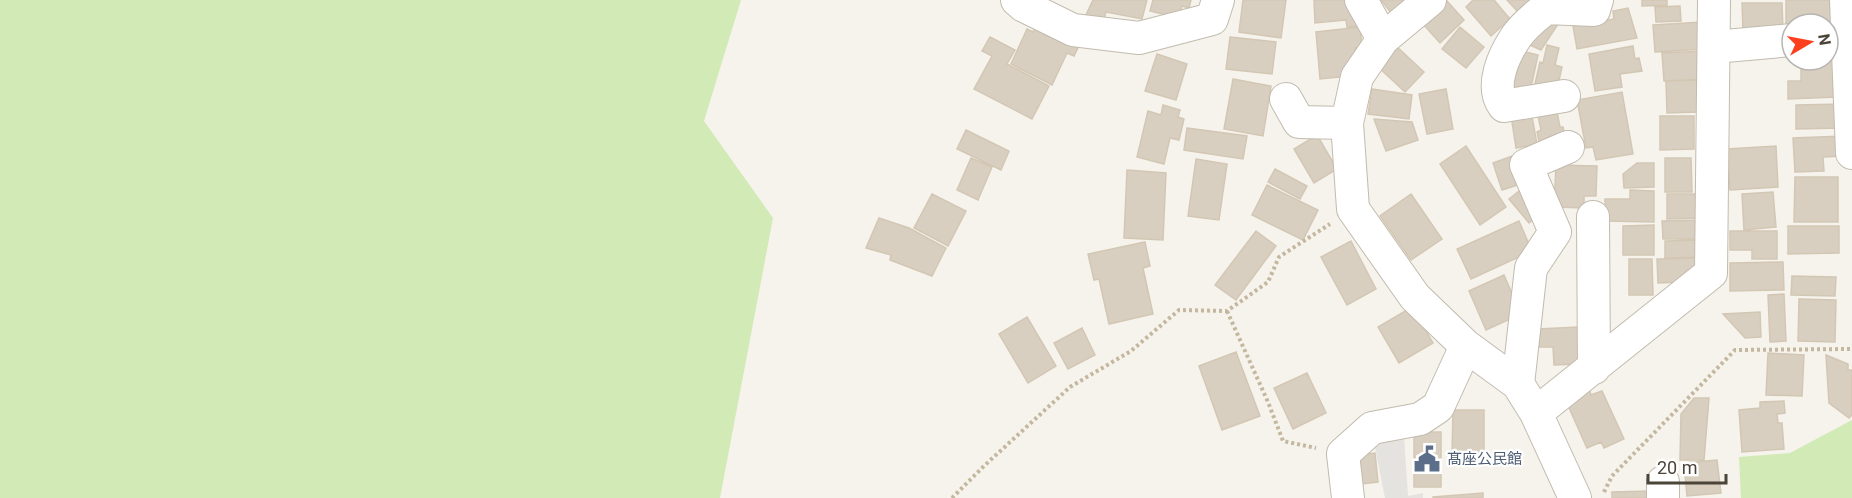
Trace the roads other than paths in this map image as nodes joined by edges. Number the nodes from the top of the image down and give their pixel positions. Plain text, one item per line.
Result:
1 (1017, 0) edge
2 (1218, 0) edge
3 (1361, 0) edge
4 (1430, 0) edge
5 (1597, 0) edge
6 (1714, 0) edge
7 (1846, 0) edge
8 (1842, 36) edge
9 (1383, 39) junction
10 (1780, 41) edge
11 (1714, 47) junction
12 (1564, 96) dead end
13 (1286, 99) dead end
14 (1347, 123) junction
15 (1568, 147) dead end
16 (1852, 153) edge
17 (1593, 217) dead end
18 (1466, 346) junction
19 (1594, 368) junction
20 (1518, 384) junction
21 (1536, 413) junction
22 (1348, 498) edge
23 (1575, 498) edge

1 - 2 street
3 - 9 street
4 - 9 street
5 - 12 street
6 - 11 street
7 - 8 street
8 - 16 street
9 - 14 street
10 - 11 street
11 - 19 street
13 - 14 street
14 - 18 street
15 - 20 street
17 - 19 street
18 - 20 street
18 - 22 street
19 - 21 street
20 - 21 street
21 - 23 street

